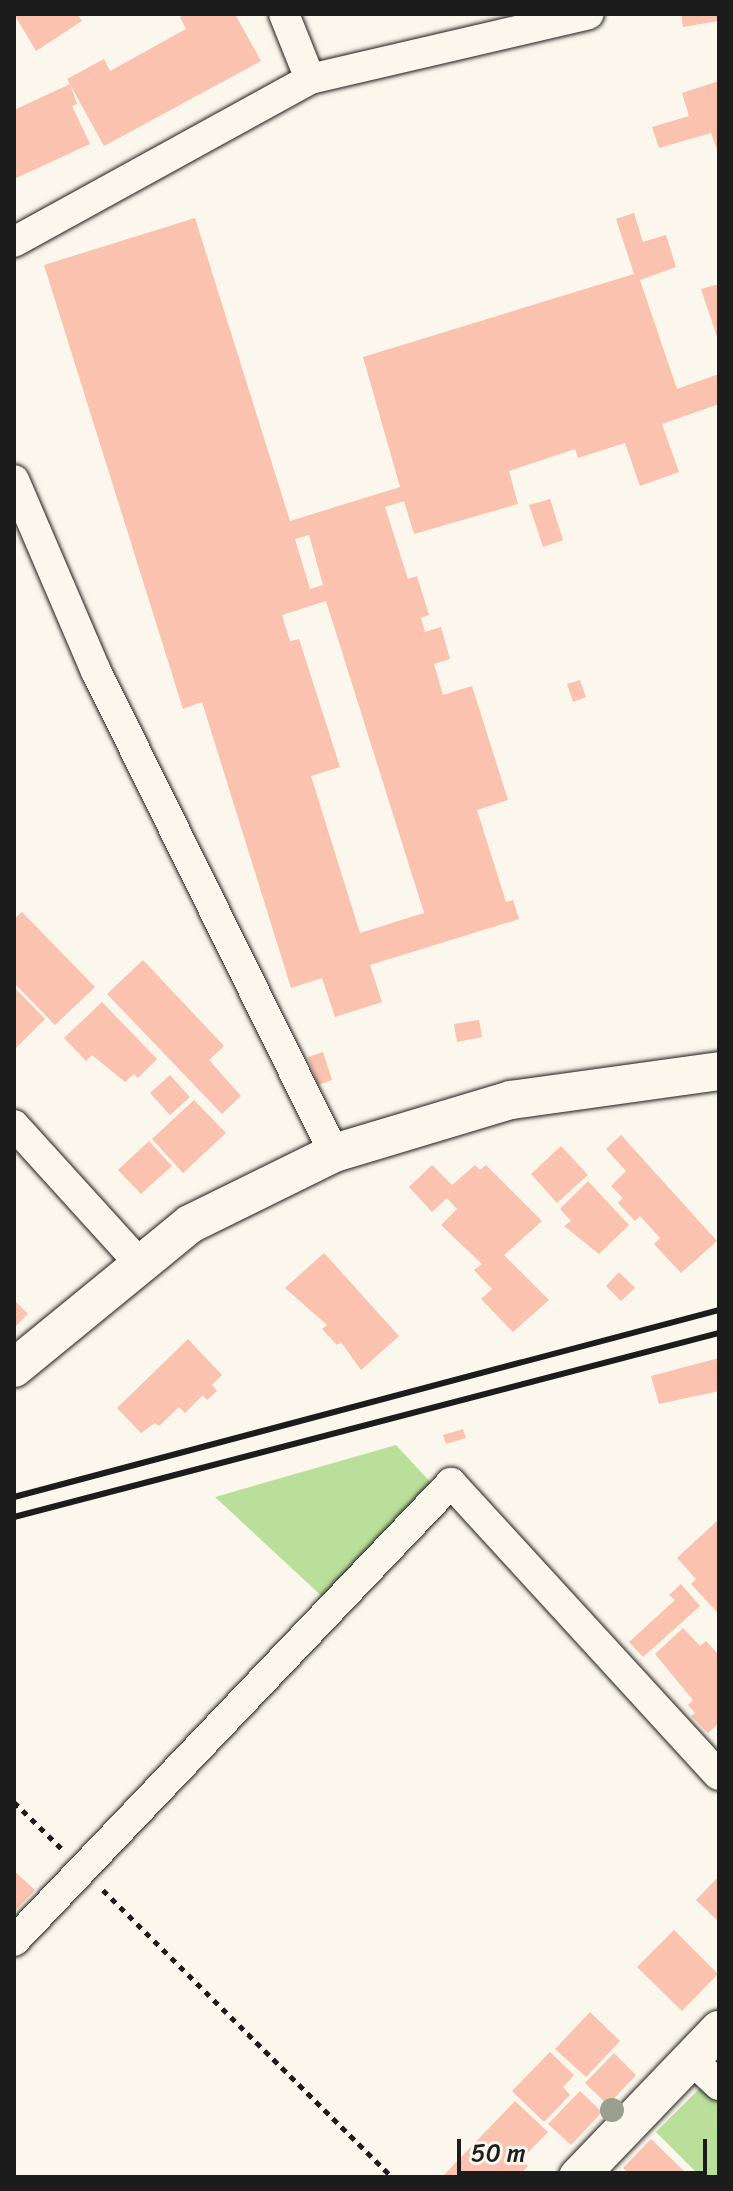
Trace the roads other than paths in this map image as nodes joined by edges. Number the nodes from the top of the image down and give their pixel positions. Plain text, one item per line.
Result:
1 (284, 14) edge
2 (589, 14) edge
3 (512, 22) edge
4 (310, 79) junction
5 (14, 242) edge
6 (14, 480) edge
7 (719, 1071) edge
8 (14, 1125) edge
9 (334, 1153) junction
10 (141, 1265) junction
11 (14, 1368) edge
12 (719, 1775) edge
13 (14, 1941) edge
14 (719, 2030) edge
15 (691, 2059) junction
16 (719, 2085) edge
17 (578, 2177) edge

1 - 4 street
2 - 3 street
3 - 4 street
4 - 5 street
6 - 9 street
7 - 9 street
8 - 10 street
9 - 10 street
10 - 11 street
12 - 13 street
14 - 15 street
15 - 16 street
15 - 17 street

